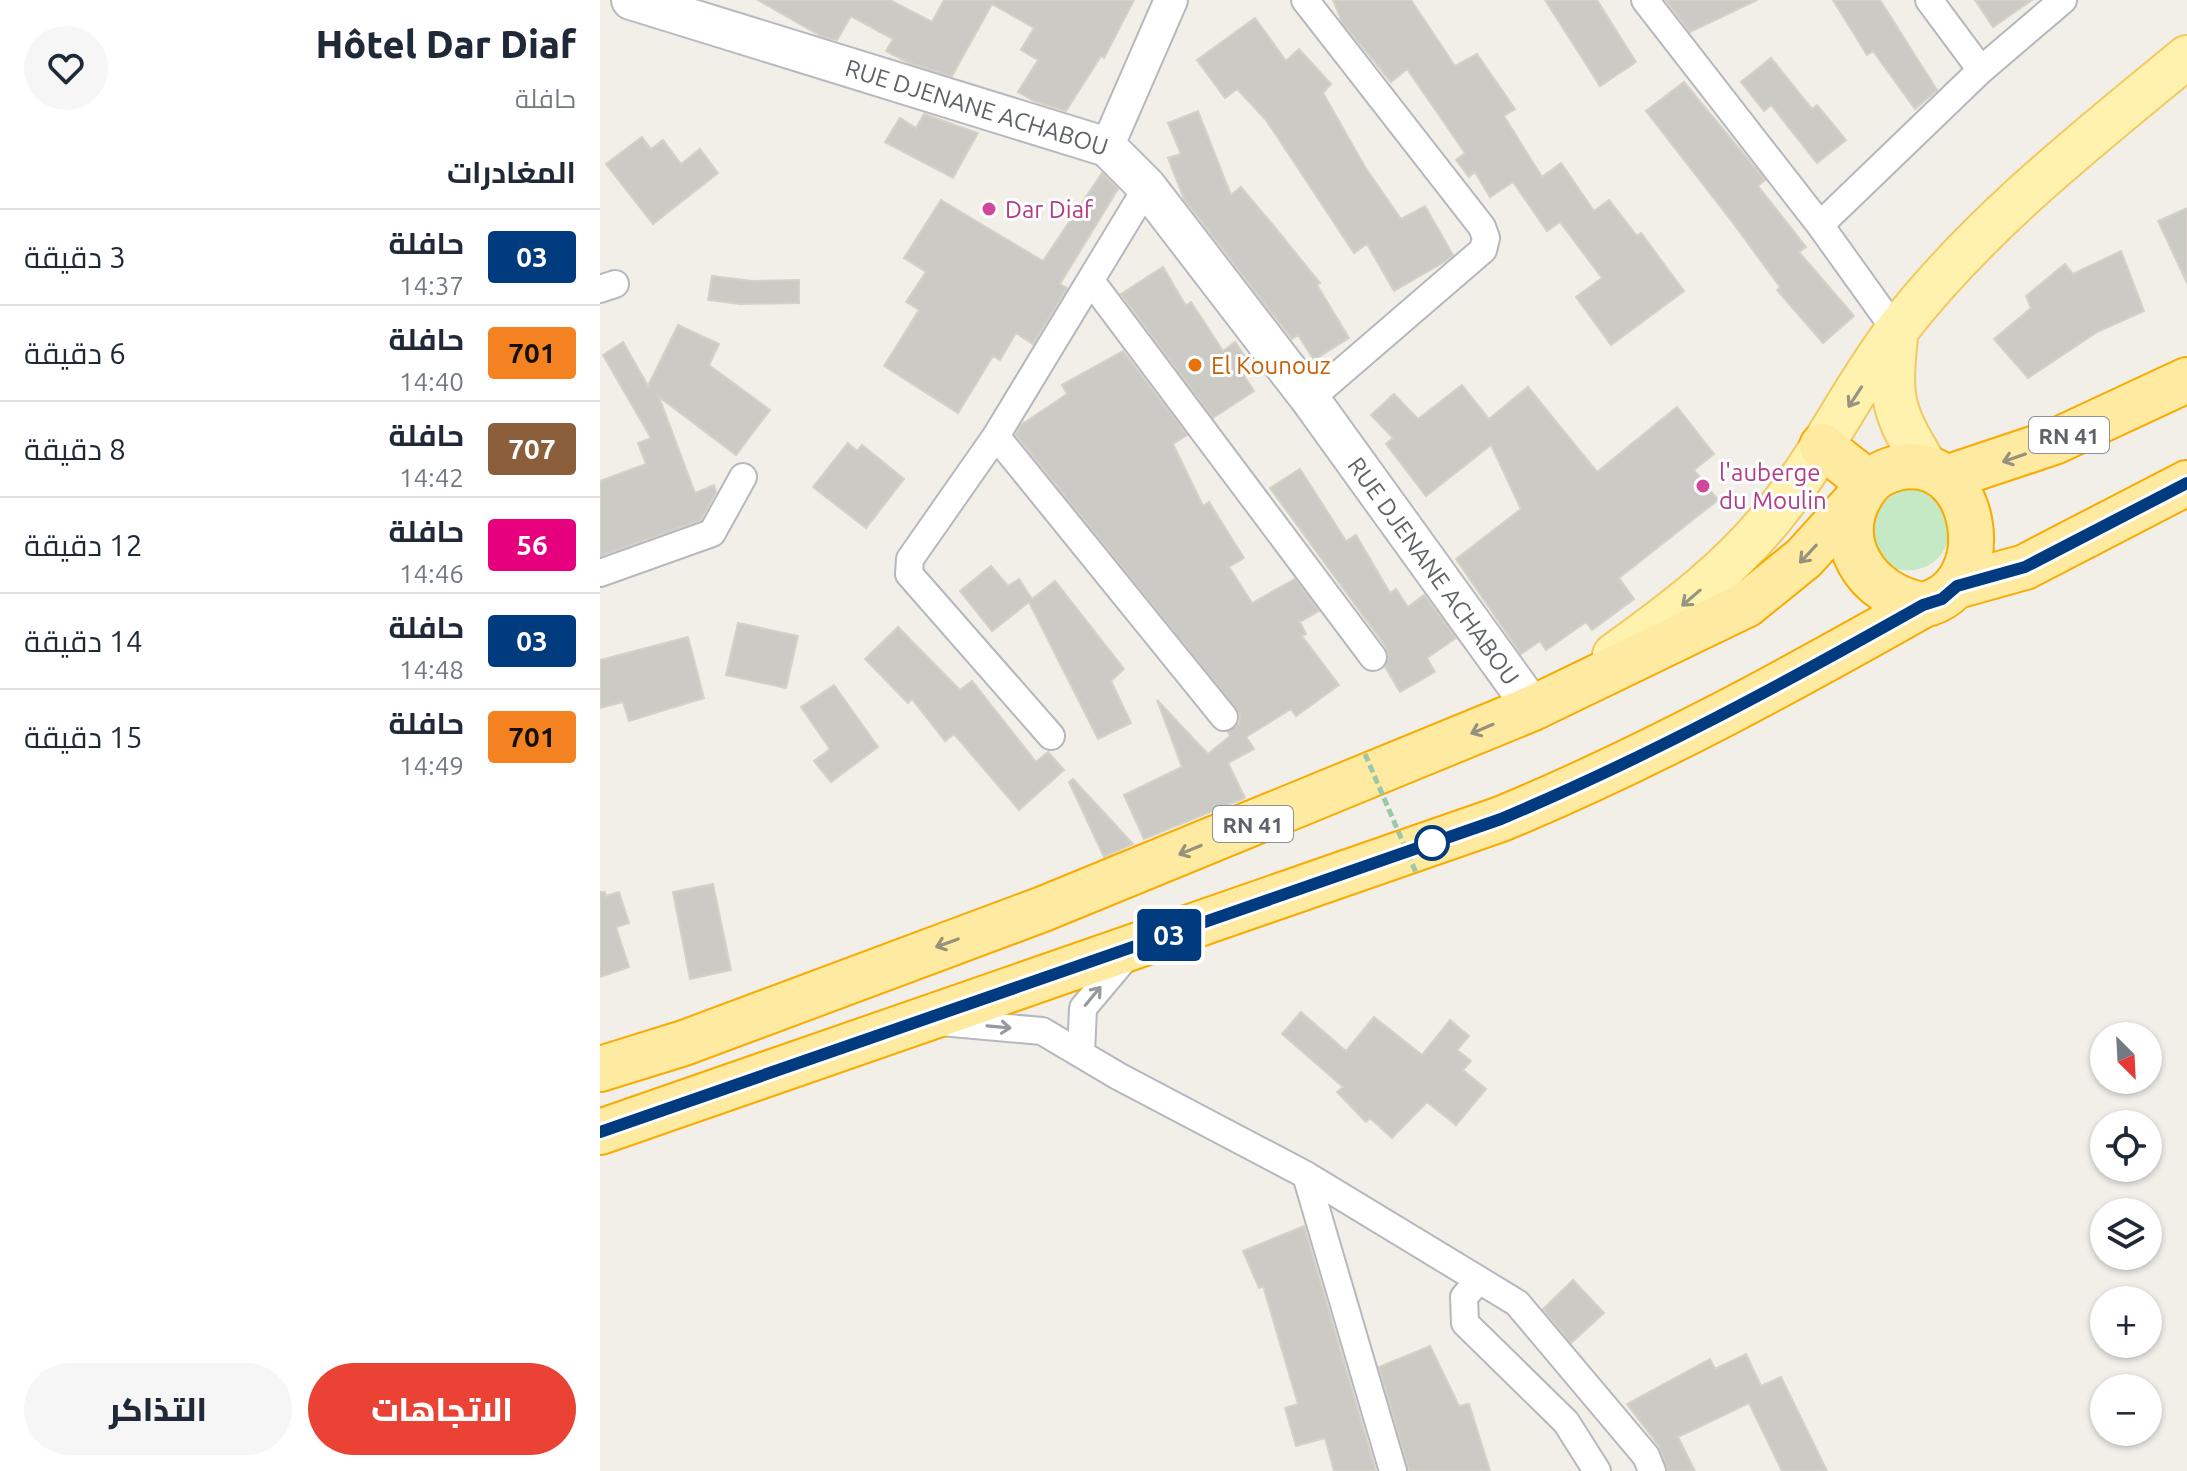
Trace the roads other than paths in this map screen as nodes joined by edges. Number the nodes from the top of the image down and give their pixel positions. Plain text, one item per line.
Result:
1 (631, 0) edge
2 (1171, 0) edge
3 (1305, 0) edge
4 (1645, 0) edge
5 (1929, 0) edge
6 (2063, 0) edge
7 (2187, 57) edge
8 (1981, 70) junction
9 (1107, 147) junction
10 (1147, 187) junction
11 (1820, 225) junction
12 (1091, 281) junction
13 (1896, 331) junction
14 (2187, 380) edge
15 (1310, 399) junction
16 (996, 436) junction
17 (1822, 446) junction
18 (1937, 473) junction
19 (743, 477) dead end
20 (2187, 483) edge
21 (1864, 489) junction
22 (600, 573) edge
23 (1940, 596) junction
24 (1373, 657) dead end
25 (1545, 702) junction
26 (1224, 717) dead end
27 (1051, 736) dead end
28 (1133, 948) junction
29 (922, 1021) junction
30 (1081, 1054) junction
31 (600, 1069) edge
32 (600, 1132) edge
33 (1306, 1175) junction
34 (1479, 1280) junction
35 (1393, 1471) edge
36 (1597, 1471) edge
37 (1652, 1471) edge

1 - 9 main road, RUE DJENANE ACHABOU
2 - 9 street
3 - 15 street
4 - 11 street
5 - 8 street
6 - 8 street
7 - 13 main road
8 - 11 street
9 - 10 main road, RUE DJENANE ACHABOU
10 - 12 street
10 - 15 main road, RUE DJENANE ACHABOU
11 - 13 street
12 - 16 street
12 - 24 street
13 -> 17 main road
13 - 18 main road
14 -> 18 highway, RN 41
15 - 25 main road, RUE DJENANE ACHABOU
16 - 26 street
16 - 27 street
17 - 21 highway
17 -> 25 main road
18 - 21 highway
18 - 23 highway
19 - 22 street
20 - 23 highway
21 - 23 highway
21 -> 25 highway, RN 41
23 - 28 highway
25 -> 31 highway, RN 41
28 - 29 highway
30 -> 28 street
29 -> 30 street
29 - 32 highway
30 - 33 street
33 - 34 street
33 - 35 street
34 - 36 street
34 - 37 street

